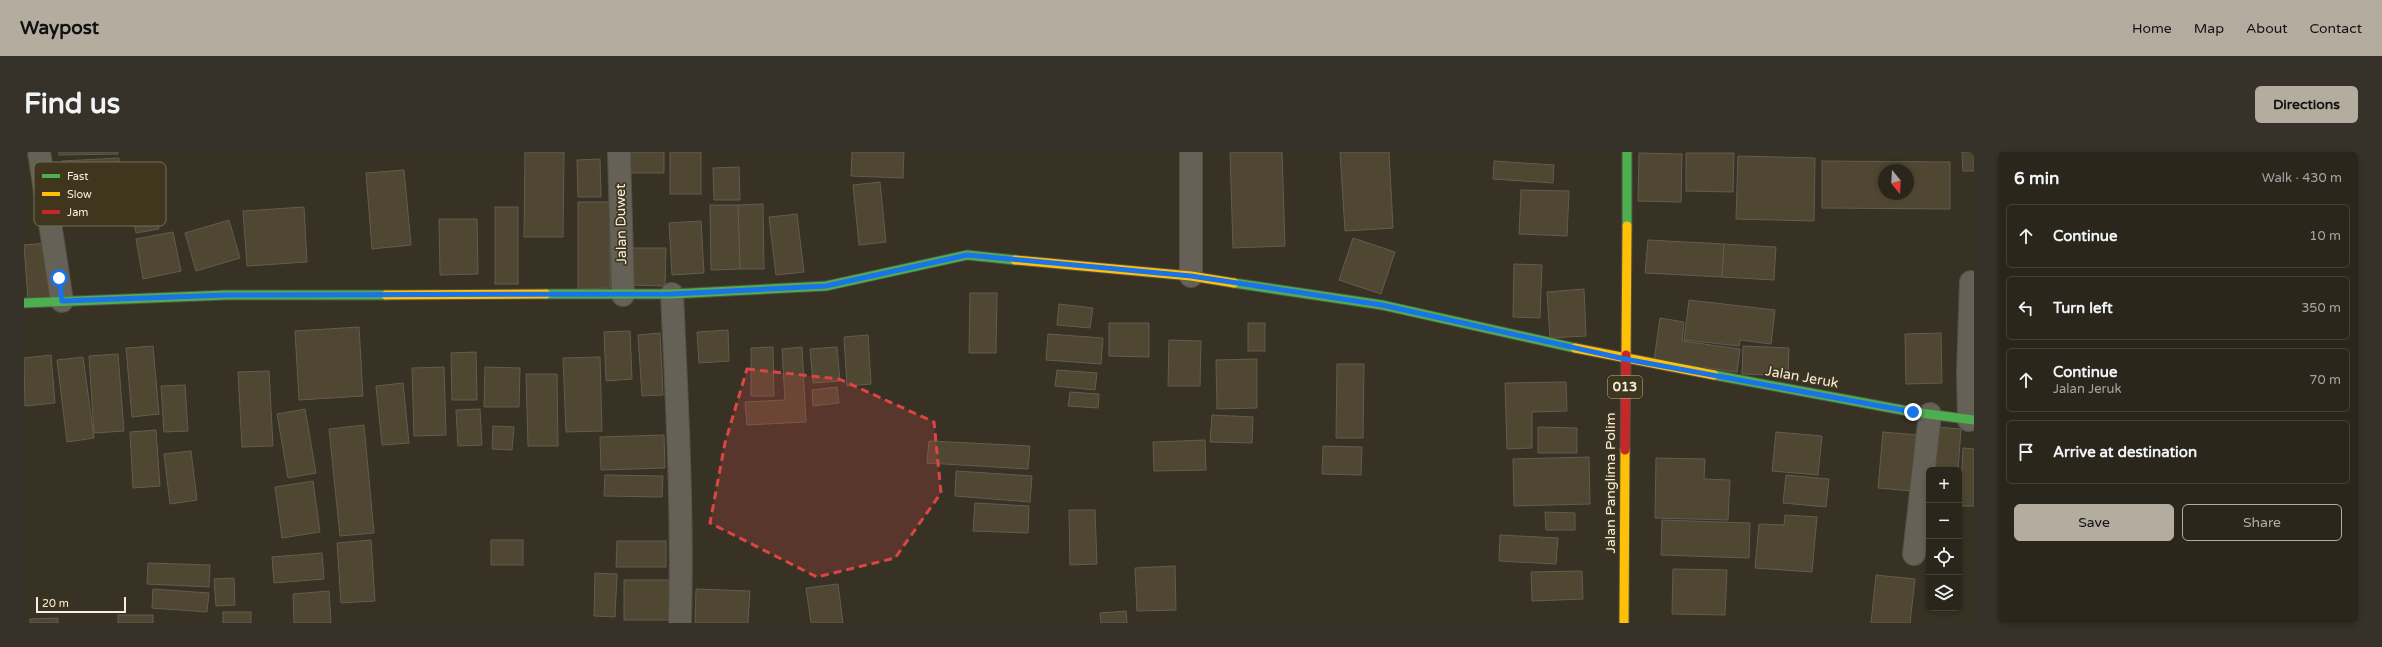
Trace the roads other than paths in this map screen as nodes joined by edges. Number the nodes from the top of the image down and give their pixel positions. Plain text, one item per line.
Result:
1 (39, 152) edge
2 (619, 152) edge
3 (1191, 152) edge
4 (1627, 152) edge
5 (41, 162) edge
6 (50, 226) edge
7 (1191, 276) junction
8 (1971, 282) dead end
9 (672, 294) junction
10 (623, 295) junction
11 (62, 301) junction
12 (24, 303) edge
13 (1625, 359) junction
14 (1930, 414) junction
15 (1972, 420) edge
16 (1914, 554) dead end
17 (680, 623) edge
18 (1624, 623) edge

1 - 5 street
2 - 10 street, Jalan Duwet
3 - 7 street
4 - 13 street, Jalan Panglima Polim / 013
6 - 11 street
7 - 9 street, Jalan Jeruk
7 - 13 street, Jalan Jeruk
8 - 15 street
9 - 10 street, Jalan Jeruk
9 - 17 street
10 - 11 street, Jalan Jeruk
11 - 12 street, Jalan Jeruk
13 - 14 street, Jalan Jeruk
13 - 18 street, Jalan Panglima Polim / 013
14 - 15 street, Jalan Jeruk
14 - 16 street

